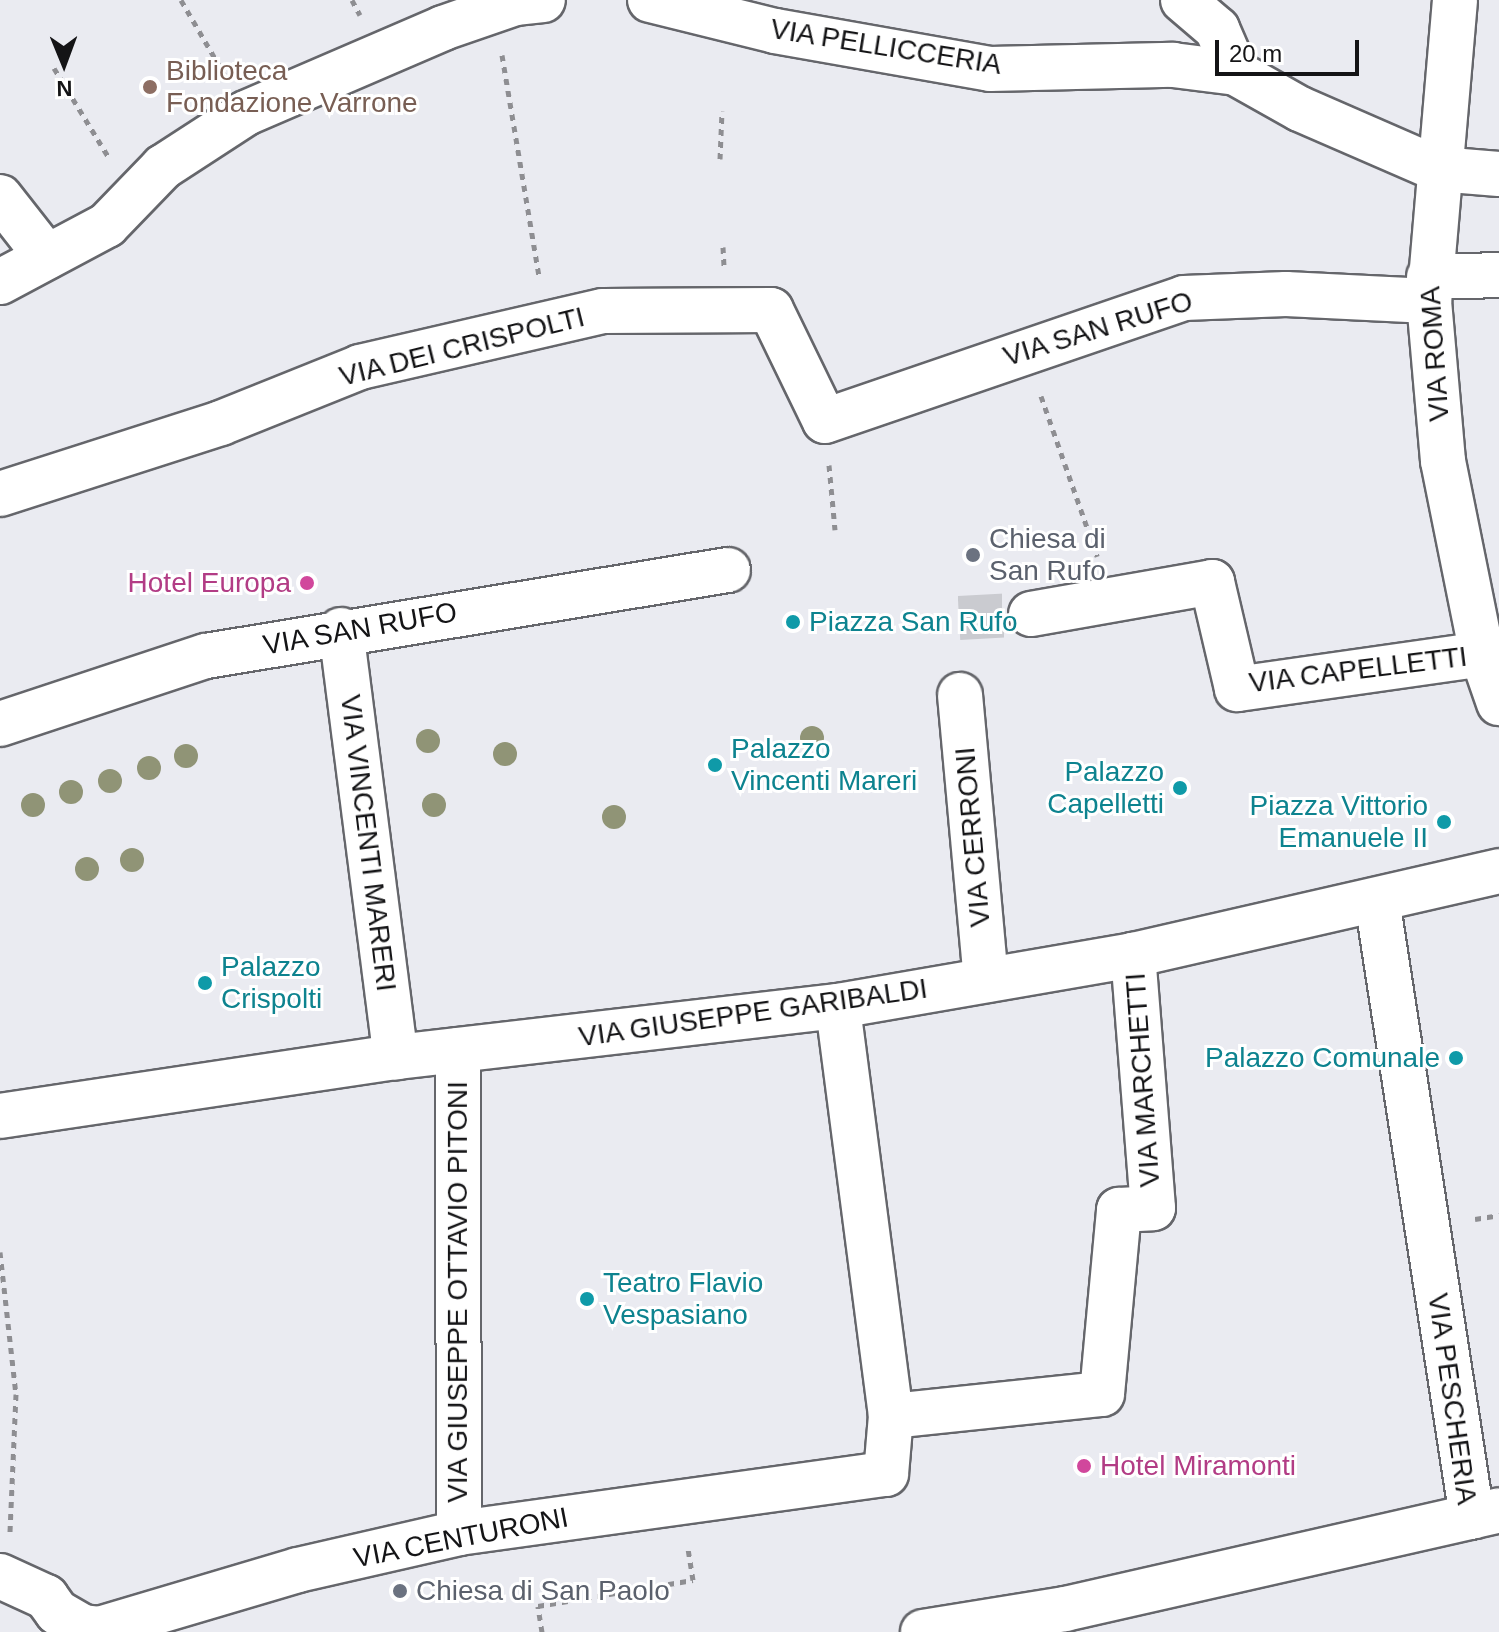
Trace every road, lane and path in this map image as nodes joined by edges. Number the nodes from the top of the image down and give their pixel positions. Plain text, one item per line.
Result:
1 (181, 0) edge
2 (543, 0) edge
3 (650, 0) edge
4 (1183, 0) edge
5 (1455, 0) edge
6 (497, 10) junction
7 (54, 68) dead end
8 (1236, 73) junction
9 (722, 111) dead end
10 (246, 113) junction
11 (720, 159) dead end
12 (1438, 169) junction
13 (1499, 174) edge
14 (0, 197) edge
15 (133, 198) junction
16 (47, 257) junction
17 (1499, 275) edge
18 (0, 282) edge
19 (1429, 289) junction
20 (547, 324) junction
21 (1025, 350) junction
22 (825, 421) junction
23 (0, 494) edge
24 (835, 530) dead end
25 (728, 570) dead end
26 (1112, 599) junction
27 (1031, 614) tunnel mouth
28 (341, 630) junction
29 (1482, 654) junction
30 (960, 695) dead end
31 (1499, 703) edge
32 (0, 724) edge
33 (1499, 871) edge
34 (1388, 897) junction
35 (1133, 955) junction
36 (986, 980) junction
37 (838, 1006) junction
38 (458, 1050) junction
39 (396, 1057) junction
40 (0, 1116) edge
41 (1499, 1215) edge
42 (1475, 1219) dead end
43 (0, 1252) edge
44 (891, 1416) junction
45 (1486, 1514) edge
46 (459, 1533) junction
47 (672, 1548) dead end
48 (2, 1577) edge
49 (542, 1632) edge
50 (923, 1632) edge

1 - 10 path
2 - 6 street
3 - 8 street, VIA PELLICCERIA
4 - 8 street
5 - 12 street, VIA ROMA
6 - 10 street
6 - 20 path
7 - 15 path
8 - 12 street, VIA PELLICCERIA
9 - 11 path
10 - 15 street
12 - 13 street, VIA PELLICCERIA
12 - 19 street, VIA ROMA
14 - 16 street
15 - 16 street
16 - 18 street
17 - 19 street, VIA SAN RUFO
19 - 21 street, VIA SAN RUFO
19 - 29 street, VIA ROMA
20 - 22 street, VIA DEI CRISPOLTI
20 - 23 street, VIA DEI CRISPOLTI
21 - 22 street, VIA SAN RUFO
21 - 26 path
22 - 24 path
25 - 28 street, VIA SAN RUFO
26 - 27 street, VIA CAPELLETTI
26 - 29 street, VIA CAPELLETTI
28 - 32 street, VIA SAN RUFO
28 - 39 street, VIA VINCENTI MARERI
29 - 31 street, VIA ROMA
30 - 36 street, VIA CERRONI
33 - 34 street, VIA GIUSEPPE GARIBALDI
34 - 35 street, VIA GIUSEPPE GARIBALDI
34 - 45 street, VIA PESCHERIA
35 - 36 street, VIA GIUSEPPE GARIBALDI
35 - 44 street, VIA MARCHETTI
36 - 37 street, VIA GIUSEPPE GARIBALDI
37 - 38 street, VIA GIUSEPPE GARIBALDI
37 - 44 street
38 - 39 street, VIA GIUSEPPE GARIBALDI
38 - 46 street, VIA GIUSEPPE OTTAVIO PITONI
39 - 40 street, VIA GIUSEPPE GARIBALDI
41 - 42 path
43 - 48 path
44 - 46 street, VIA CENTURONI
45 - 50 street, VIA PESCHERIA
46 - 48 street, VIA CENTURONI
47 - 49 path

